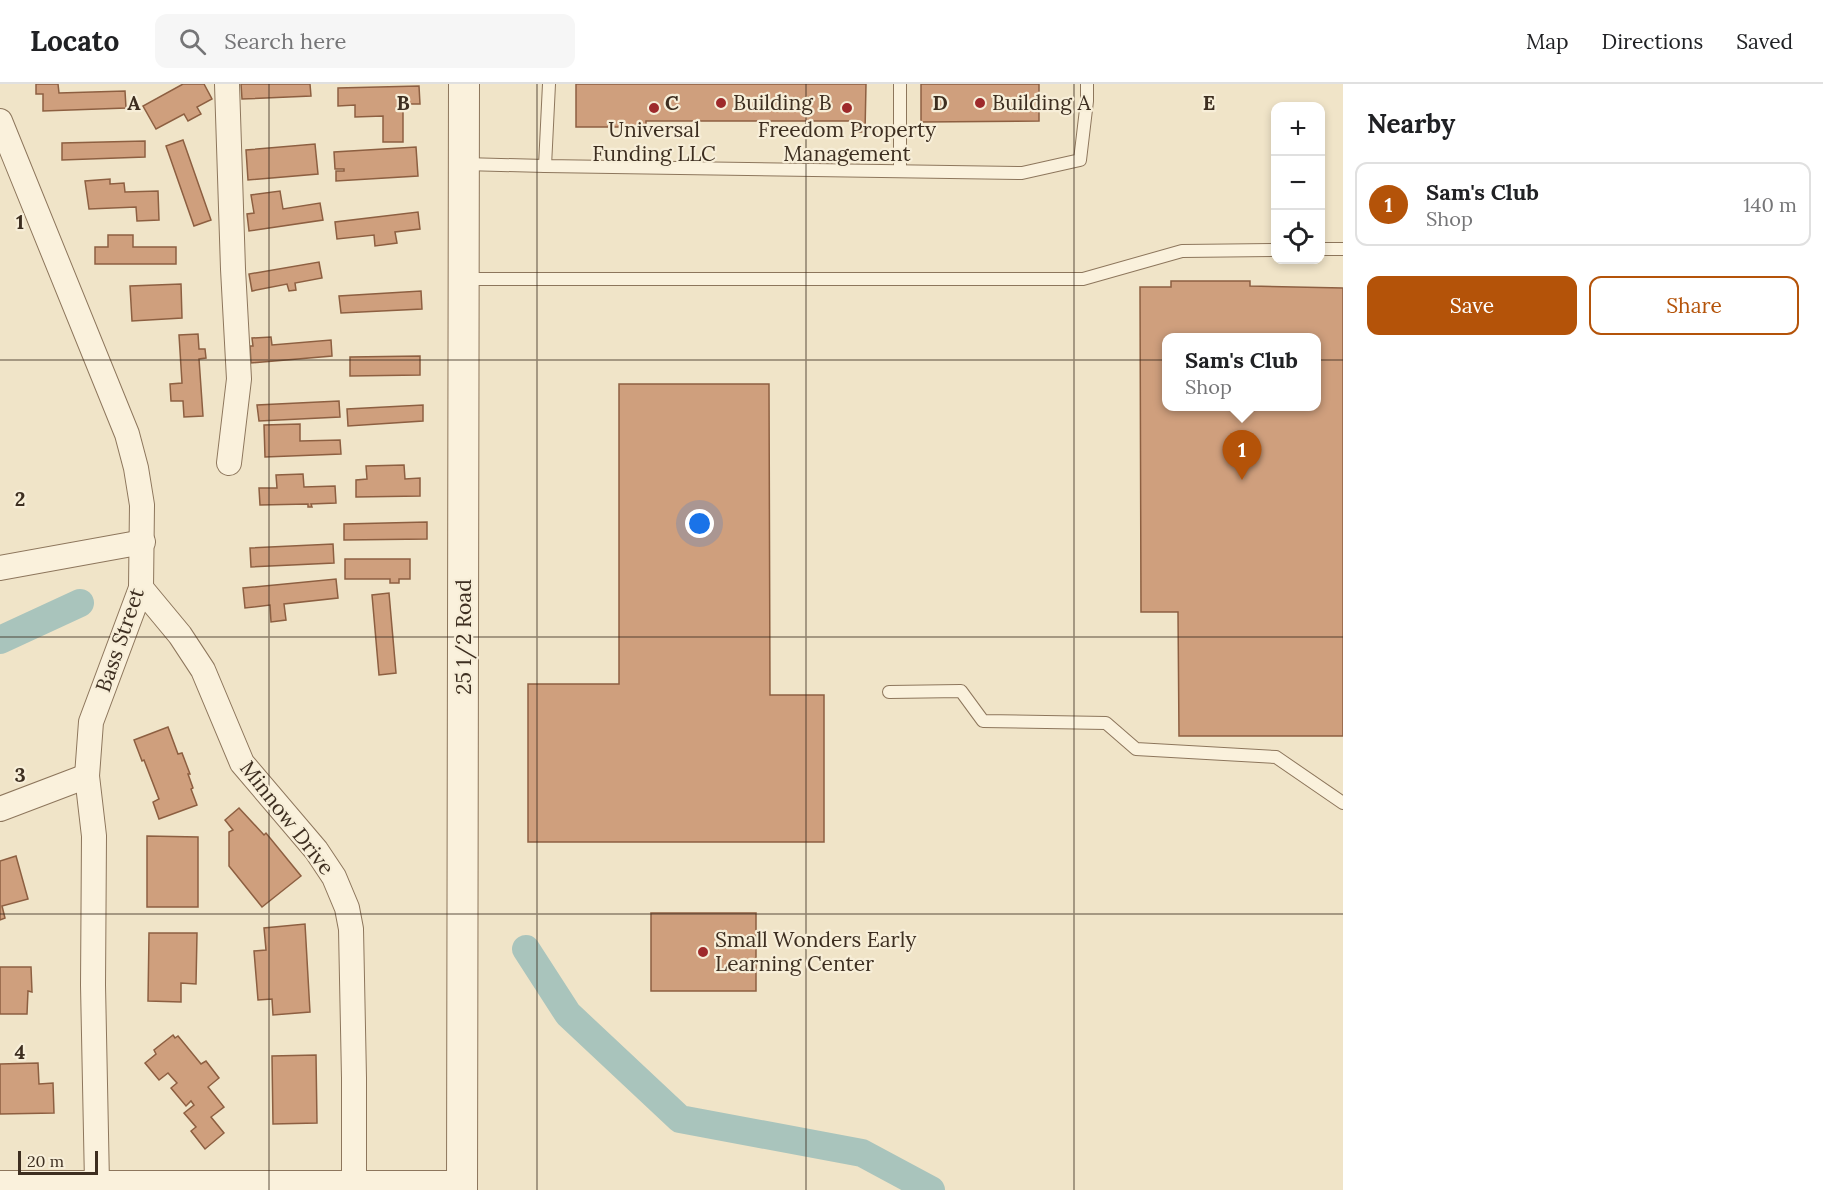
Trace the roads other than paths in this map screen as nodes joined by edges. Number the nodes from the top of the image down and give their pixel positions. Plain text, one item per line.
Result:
1 (227, 84) edge
2 (464, 84) edge
3 (549, 84) edge
4 (900, 84) edge
5 (1087, 84) edge
6 (0, 121) edge
7 (464, 164) junction
8 (545, 166) junction
9 (900, 171) junction
10 (1325, 249) edge
11 (1343, 249) edge
12 (1271, 250) edge
13 (464, 279) junction
14 (229, 463) dead end
15 (143, 542) junction
16 (0, 568) edge
17 (141, 588) junction
18 (889, 692) dead end
19 (87, 776) junction
20 (1343, 802) edge
21 (0, 809) edge
22 (0, 1183) edge
23 (97, 1183) junction
24 (354, 1183) junction
25 (462, 1186) edge

1 - 14 street
2 - 7 street, 25 1/2 Road
3 - 8 lane
4 - 9 lane
5 - 9 lane
6 - 15 street, Bass Street
7 - 8 lane
7 - 13 street, 25 1/2 Road
8 - 9 lane
10 - 11 lane
12 - 13 lane
13 - 25 street, 25 1/2 Road
15 - 16 street
15 - 17 street, Bass Street
17 - 19 street, Bass Street
17 - 24 street, Minnow Drive
18 - 20 lane
19 - 21 street
19 - 23 street, Bass Street
22 - 23 street
23 - 24 street
24 - 25 street

